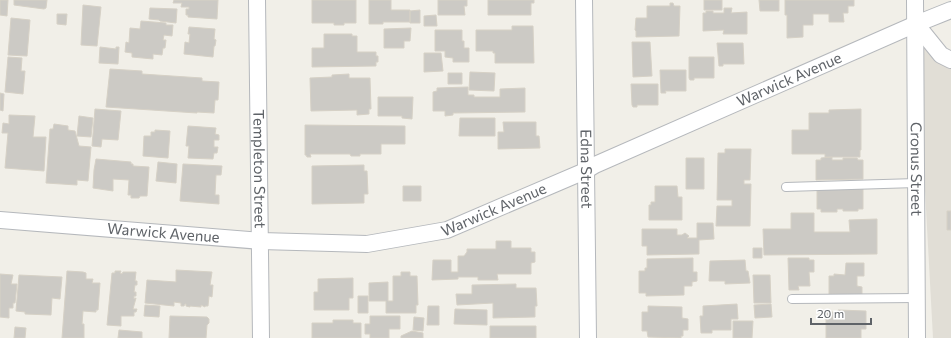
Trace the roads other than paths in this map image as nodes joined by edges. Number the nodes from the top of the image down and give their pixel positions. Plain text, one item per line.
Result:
1 (257, 0) edge
2 (584, 0) edge
3 (915, 0) edge
4 (951, 10) edge
5 (916, 24) junction
6 (951, 60) edge
7 (585, 171) junction
8 (916, 183) junction
9 (786, 187) dead end
10 (0, 220) edge
11 (261, 241) junction
12 (917, 298) junction
13 (792, 299) dead end
14 (261, 338) edge
15 (588, 338) edge
16 (917, 338) edge

1 - 11 street, Templeton Street
2 - 7 street, Edna Street
3 - 5 street, Cronus Street
4 - 5 street, Warwick Avenue
5 - 6 street
5 - 7 street, Warwick Avenue
5 - 8 street, Cronus Street
7 - 11 street, Warwick Avenue
7 - 15 street, Edna Street
8 - 9 lane
8 - 12 street, Cronus Street
10 - 11 street, Warwick Avenue
11 - 14 street, Templeton Street
12 - 13 lane
12 - 16 street, Cronus Street

